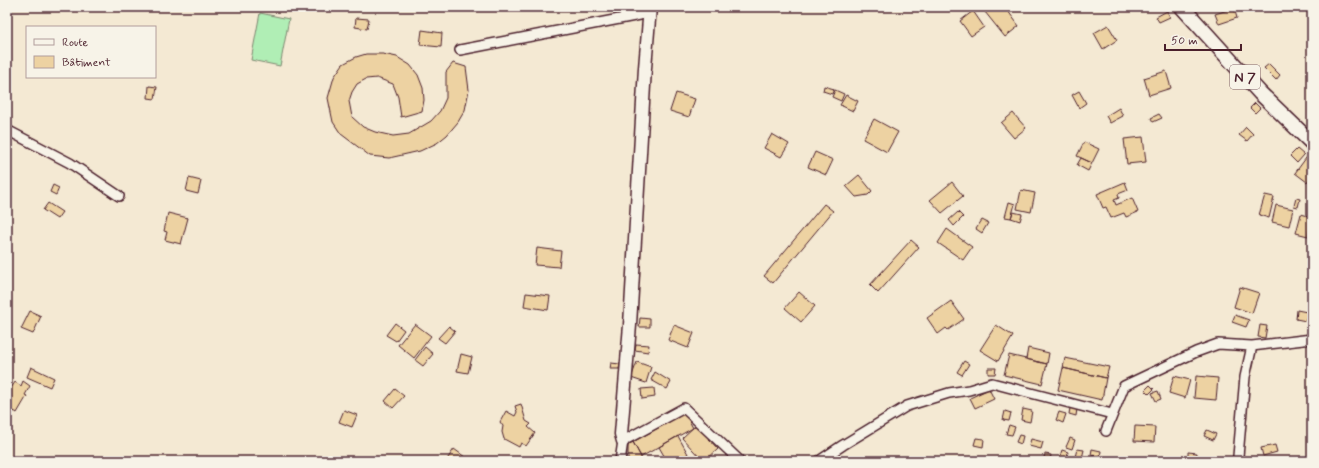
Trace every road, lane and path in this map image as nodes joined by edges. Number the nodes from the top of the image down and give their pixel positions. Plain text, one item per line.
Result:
1 (1182, 7) edge
2 (650, 8) edge
3 (460, 50) dead end
4 (7, 130) edge
5 (1309, 136) edge
6 (119, 196) dead end
7 (1312, 340) edge
8 (1252, 346) junction
9 (1112, 414) junction
10 (1106, 431) dead end
11 (623, 441) junction
12 (619, 461) edge
13 (740, 461) edge
14 (819, 461) edge
15 (1239, 461) edge

1 - 5 main road, N 7
2 - 3 street
2 - 11 street
4 - 6 street
7 - 8 street
8 - 9 street
8 - 15 street
9 - 10 street
9 - 14 street
11 - 12 street
11 - 13 street

